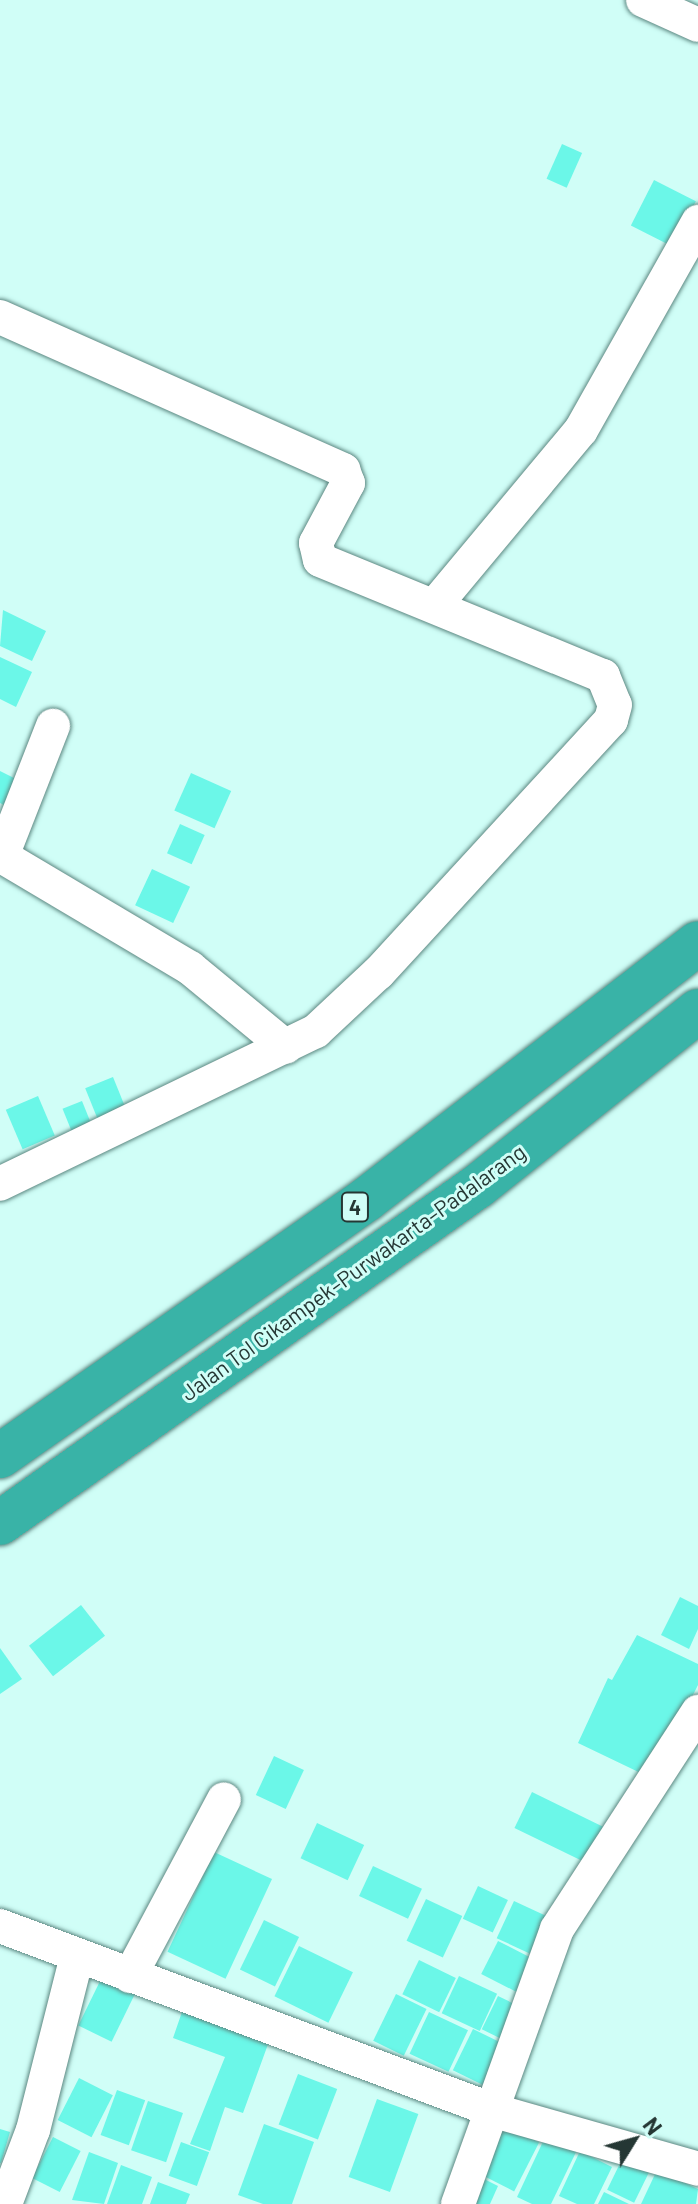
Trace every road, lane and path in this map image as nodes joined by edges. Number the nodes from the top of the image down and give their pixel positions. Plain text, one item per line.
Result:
1 (643, 0) edge
2 (698, 25) edge
3 (698, 222) edge
4 (0, 317) edge
5 (436, 604) junction
6 (53, 726) dead end
7 (1, 856) edge
8 (698, 925) edge
9 (698, 943) edge
10 (615, 1009) junction
11 (698, 1011) edge
12 (286, 1047) junction
13 (0, 1184) edge
14 (0, 1456) edge
15 (0, 1523) edge
16 (698, 1712) edge
17 (224, 1799) dead end
18 (0, 1926) edge
19 (77, 1956) junction
20 (130, 1976) junction
21 (495, 2111) junction
22 (698, 2169) edge
23 (5, 2204) edge
24 (458, 2204) edge

1 - 2 street
3 - 5 street
4 - 5 street
5 - 12 street
6 - 7 street
7 - 12 street
8 - 10 highway
9 - 10 highway, 4
10 - 14 highway, 4
11 - 15 highway, Jalan Tol Cikampek–Purwakarta–Padalarang / 4
12 - 13 street
16 - 21 street
17 - 20 street
18 - 19 street
19 - 20 street
19 - 23 street
20 - 21 street
21 - 22 street
21 - 24 street

